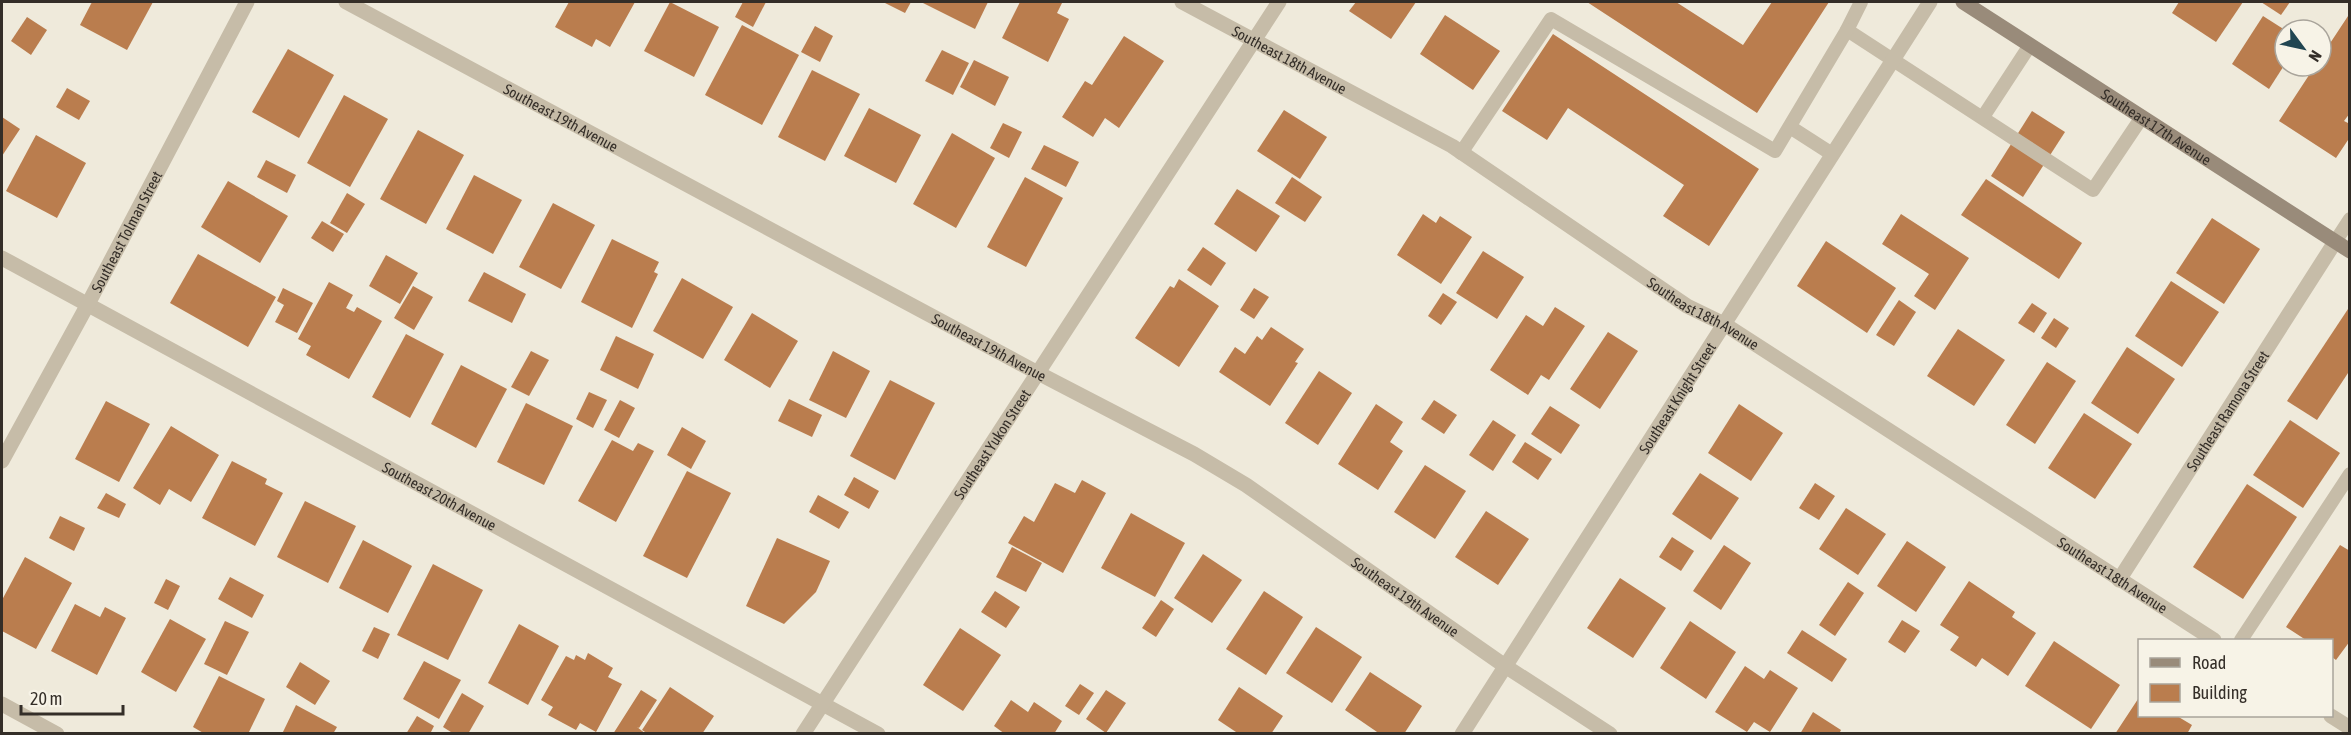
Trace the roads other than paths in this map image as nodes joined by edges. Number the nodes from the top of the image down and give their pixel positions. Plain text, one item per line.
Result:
1 (247, 2) edge
2 (346, 2) edge
3 (1182, 2) edge
4 (1279, 2) edge
5 (1861, 2) edge
6 (1930, 2) edge
7 (1963, 2) edge
8 (1847, 30) junction
9 (1254, 40) junction
10 (2030, 45) junction
11 (1894, 58) junction
12 (1983, 117) junction
13 (2142, 117) junction
14 (1790, 127) junction
15 (1461, 153) junction
16 (1832, 154) junction
17 (2349, 219) edge
18 (2335, 242) junction
19 (2349, 252) edge
20 (2, 258) edge
21 (88, 304) junction
22 (1724, 324) junction
23 (1038, 373) junction
24 (2, 461) edge
25 (2349, 474) edge
26 (2119, 580) junction
27 (2212, 639) edge
28 (2242, 639) edge
29 (1505, 666) junction
30 (2, 704) edge
31 (823, 704) junction
32 (2332, 717) edge
33 (2349, 728) edge
34 (57, 734) edge
35 (803, 734) edge
36 (878, 734) edge
37 (1462, 734) edge
38 (1610, 734) edge

1 - 21 street, Southeast Tolman Street
2 - 23 street, Southeast 19th Avenue
3 - 9 street, Southeast 18th Avenue
4 - 9 street, Southeast Yukon Street
5 - 8 lane
6 - 11 street, Southeast Knight Street
7 - 10 street, Southeast 17th Avenue
8 - 11 lane
8 - 14 lane
9 - 15 street, Southeast 18th Avenue
9 - 23 street, Southeast Yukon Street
10 - 12 lane
10 - 13 street, Southeast 17th Avenue
11 - 12 lane
11 - 16 street, Southeast Knight Street
12 - 13 lane
13 - 18 street, Southeast 17th Avenue
14 - 15 lane
14 - 16 lane
15 - 22 street, Southeast 18th Avenue
16 - 22 street, Southeast Knight Street
17 - 18 lane
18 - 19 street, Southeast 17th Avenue
18 - 26 street, Southeast Ramona Street
20 - 21 street, Southeast 20th Avenue
21 - 24 street, Southeast Tolman Street
21 - 31 street, Southeast 20th Avenue
22 - 26 street, Southeast 18th Avenue
22 - 29 street, Southeast Knight Street
23 - 29 street, Southeast 19th Avenue
23 - 31 street, Southeast Yukon Street
25 - 28 lane
26 - 27 street, Southeast 18th Avenue
29 - 37 street, Southeast Knight Street
29 - 38 street, Southeast 19th Avenue
30 - 34 street
31 - 35 street, Southeast Yukon Street
31 - 36 street, Southeast 20th Avenue
32 - 33 street

